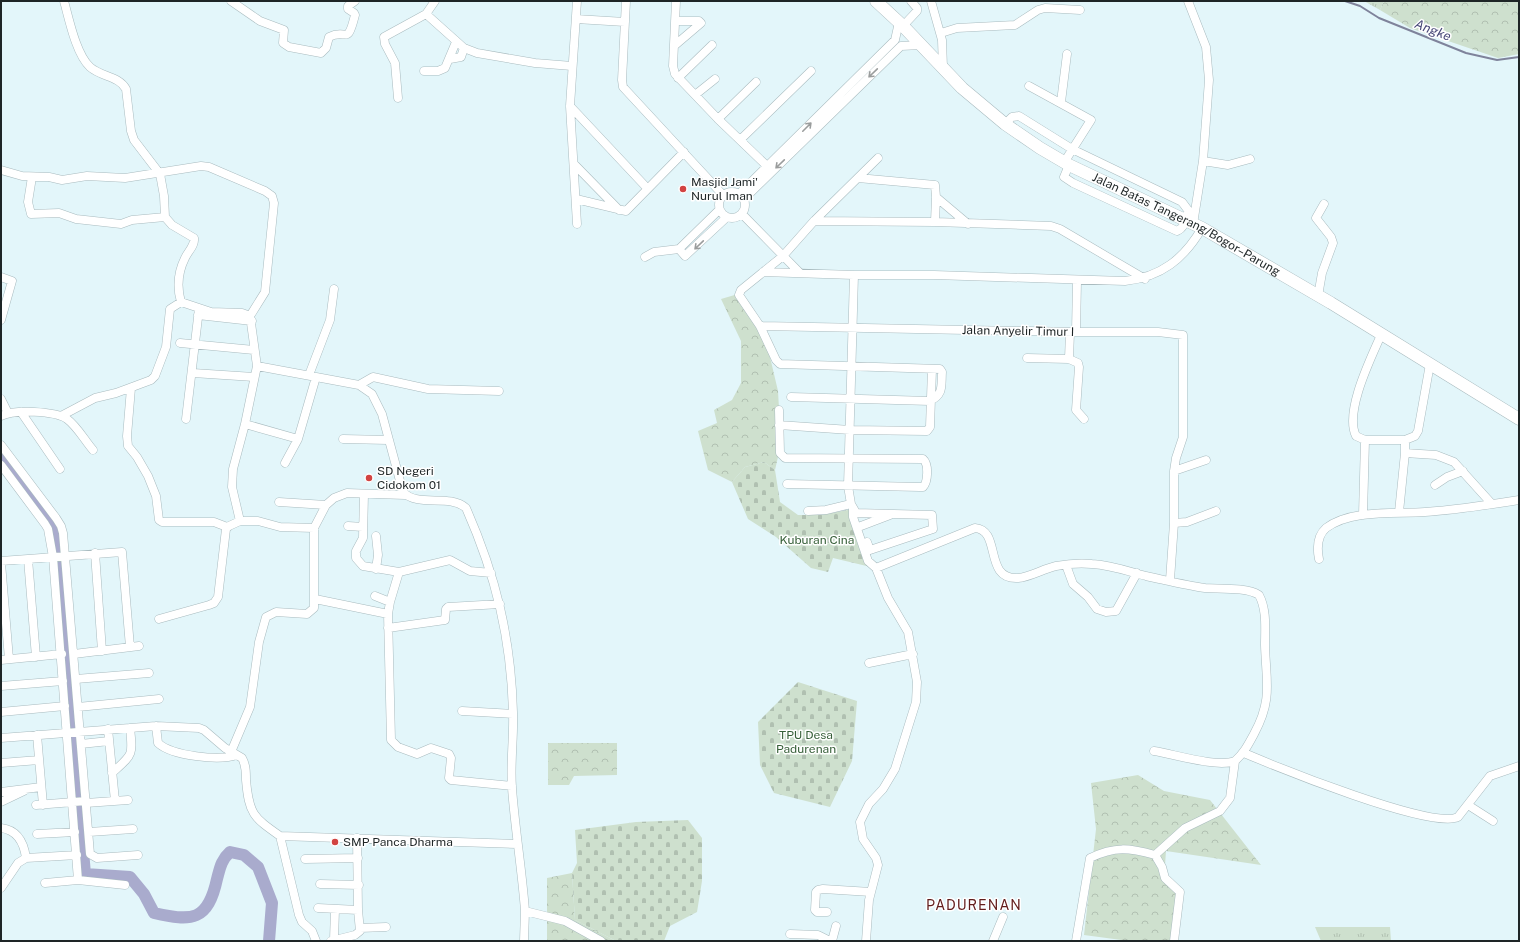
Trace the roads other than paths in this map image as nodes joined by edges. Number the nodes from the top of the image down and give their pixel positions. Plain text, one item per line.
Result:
1 (64, 1) edge
2 (231, 1) edge
3 (355, 1) edge
4 (435, 1) edge
5 (577, 1) edge
6 (626, 1) edge
7 (676, 1) edge
8 (911, 1) edge
9 (931, 1) edge
10 (1188, 1) edge
11 (878, 2) edge
12 (1080, 10) dead end
13 (426, 14) junction
14 (576, 19) junction
15 (675, 21) junction
16 (625, 22) junction
17 (901, 24) junction
18 (941, 33) junction
19 (456, 42) junction
20 (898, 43) junction
21 (921, 44) junction
22 (712, 45) dead end
23 (674, 46) junction
24 (464, 48) junction
25 (1067, 54) dead end
26 (450, 59) junction
27 (572, 66) junction
28 (943, 68) junction
29 (811, 70) dead end
30 (424, 71) dead end
31 (678, 78) junction
32 (715, 79) dead end
33 (756, 82) dead end
34 (1030, 86) dead end
35 (695, 95) junction
36 (398, 98) dead end
37 (1061, 102) junction
38 (570, 106) junction
39 (718, 119) junction
40 (1005, 124) junction
41 (740, 140) junction
42 (1072, 150) junction
43 (684, 152) junction
44 (878, 158) dead end
45 (1250, 159) dead end
46 (1203, 161) junction
47 (1067, 163) junction
48 (574, 164) junction
49 (767, 166) junction
50 (1, 170) edge
51 (160, 174) junction
52 (32, 177) junction
53 (858, 178) junction
54 (647, 188) junction
55 (723, 195) junction
56 (741, 196) junction
57 (936, 197) junction
58 (576, 199) junction
59 (1324, 204) dead end
60 (719, 210) junction
61 (619, 211) junction
62 (742, 214) junction
63 (727, 217) junction
64 (165, 218) junction
65 (814, 221) junction
66 (935, 222) junction
67 (577, 224) dead end
68 (968, 224) junction
69 (1194, 224) junction
70 (679, 248) junction
71 (782, 256) junction
72 (645, 257) dead end
73 (763, 272) junction
74 (800, 273) junction
75 (854, 275) junction
76 (1, 277) edge
77 (1145, 279) junction
78 (1077, 281) junction
79 (334, 290) dead end
80 (1318, 296) junction
81 (181, 302) junction
82 (198, 312) junction
83 (251, 318) junction
84 (1, 320) edge
85 (760, 326) junction
86 (852, 328) junction
87 (1073, 332) junction
88 (1381, 335) junction
89 (180, 343) dead end
90 (195, 344) junction
91 (254, 350) junction
92 (1027, 358) dead end
93 (1069, 359) junction
94 (1430, 364) junction
95 (256, 366) junction
96 (852, 367) junction
97 (932, 369) junction
98 (193, 373) junction
99 (313, 376) junction
100 (254, 377) junction
101 (359, 385) junction
102 (131, 388) junction
103 (498, 391) dead end
104 (791, 397) dead end
105 (1, 398) edge
106 (850, 398) junction
107 (930, 401) junction
108 (779, 410) dead end
109 (20, 412) junction
110 (4, 414) edge
111 (61, 416) junction
112 (186, 419) dead end
113 (1084, 419) dead end
114 (1519, 419) edge
115 (245, 424) junction
116 (779, 426) junction
117 (850, 430) junction
118 (298, 439) junction
119 (343, 439) dead end
120 (388, 440) junction
121 (1365, 440) junction
122 (1406, 440) junction
123 (1, 445) edge
124 (93, 450) dead end
125 (1406, 452) junction
126 (849, 458) junction
127 (1206, 460) dead end
128 (285, 463) dead end
129 (1, 465) edge
130 (60, 469) dead end
131 (1174, 471) junction
132 (1463, 472) junction
133 (787, 484) dead end
134 (1435, 485) dead end
135 (848, 486) junction
136 (364, 494) junction
137 (405, 495) junction
138 (1519, 500) edge
139 (279, 502) dead end
140 (1491, 504) junction
141 (326, 505) junction
142 (853, 508) junction
143 (1216, 511) dead end
144 (808, 512) dead end
145 (1399, 512) junction
146 (896, 513) junction
147 (1363, 515) junction
148 (240, 520) junction
149 (1174, 523) junction
150 (348, 526) dead end
151 (861, 526) junction
152 (227, 527) junction
153 (363, 527) junction
154 (314, 528) junction
155 (376, 536) dead end
156 (95, 553) junction
157 (66, 556) junction
158 (53, 557) junction
159 (28, 559) junction
160 (1319, 559) dead end
161 (1, 562) edge
162 (1066, 565) junction
163 (876, 568) junction
164 (376, 569) junction
165 (399, 572) junction
166 (1137, 573) junction
167 (492, 574) junction
168 (1170, 580) junction
169 (375, 596) dead end
170 (315, 599) junction
171 (390, 602) junction
172 (500, 604) junction
173 (388, 614) junction
174 (159, 619) dead end
175 (388, 628) junction
176 (139, 646) dead end
177 (130, 647) junction
178 (102, 651) junction
179 (62, 654) junction
180 (74, 654) junction
181 (913, 654) junction
182 (36, 657) junction
183 (5, 660) edge
184 (869, 663) dead end
185 (149, 673) dead end
186 (76, 680) junction
187 (63, 681) junction
188 (1, 686) edge
189 (159, 699) dead end
190 (65, 706) junction
191 (78, 706) junction
192 (462, 711) dead end
193 (1, 712) edge
194 (513, 714) junction
195 (156, 726) junction
196 (130, 728) junction
197 (108, 729) junction
198 (80, 732) junction
199 (68, 733) junction
200 (37, 735) junction
201 (1, 738) edge
202 (109, 741) junction
203 (81, 744) junction
204 (1154, 751) dead end
205 (234, 753) junction
206 (1244, 753) junction
207 (39, 760) junction
208 (1235, 761) junction
209 (1, 763) edge
210 (1519, 766) edge
211 (112, 773) junction
212 (512, 786) junction
213 (41, 787) junction
214 (28, 789) junction
215 (1, 792) edge
216 (128, 800) dead end
217 (115, 801) junction
218 (1, 802) edge
219 (86, 802) junction
220 (74, 803) junction
221 (1468, 805) junction
222 (1493, 821) dead end
223 (1, 828) edge
224 (133, 829) dead end
225 (75, 832) junction
226 (89, 832) junction
227 (37, 834) dead end
228 (280, 836) junction
229 (357, 838) junction
230 (517, 844) junction
231 (138, 855) dead end
232 (1155, 855) junction
233 (76, 856) junction
234 (26, 858) junction
235 (358, 858) junction
236 (305, 859) dead end
237 (78, 880) junction
238 (45, 883) dead end
239 (320, 884) dead end
240 (124, 885) dead end
241 (359, 885) junction
242 (1, 888) edge
243 (871, 892) junction
244 (318, 908) dead end
245 (335, 909) junction
246 (358, 910) junction
247 (525, 911) junction
248 (827, 912) dead end
249 (1003, 917) dead end
250 (836, 926) dead end
251 (386, 927) dead end
252 (360, 928) junction
253 (790, 934) dead end
254 (332, 940) edge
255 (316, 941) edge
256 (524, 941) edge
257 (600, 941) edge
258 (831, 941) edge
259 (866, 941) edge
260 (993, 941) edge
261 (1076, 941) edge
262 (1174, 941) edge

1 - 51 street
2 - 3 street
4 - 13 street
5 - 14 street
6 - 16 street
7 - 15 street
8 - 17 street
9 - 18 street
10 - 46 street
11 - 17 main road, Jalan Batas Tangerang/Bogor–Parung
12 - 18 street
13 - 19 street
13 - 36 street
14 - 16 street
14 - 27 street
15 - 23 street
15 - 23 street
16 - 43 street
17 - 20 street
17 - 21 main road, Jalan Batas Tangerang/Bogor–Parung
18 - 28 street
19 - 24 street
19 - 26 street
20 - 21 street
49 -> 20 street
20 -> 56 street
21 - 28 main road, Jalan Batas Tangerang/Bogor–Parung
22 - 31 street
23 - 31 street
24 - 26 street
24 - 27 street
25 - 37 street
26 - 30 street
27 - 38 street
28 - 40 main road, Jalan Batas Tangerang/Bogor–Parung
29 - 41 street
31 - 35 street
32 - 35 street
33 - 39 street
34 - 37 street
35 - 39 street
37 - 42 street
38 - 48 street
38 - 54 street
39 - 41 street
40 - 42 street
40 - 47 main road, Jalan Batas Tangerang/Bogor–Parung
41 - 49 street
42 - 47 street
42 - 69 street
43 - 54 street
43 - 55 street
44 - 53 street
45 - 46 street
46 - 69 street
47 - 69 main road, Jalan Batas Tangerang/Bogor–Parung
48 - 58 street
48 - 61 street
49 - 56 street
50 - 52 street
51 - 52 street
51 - 64 street
51 - 83 street
52 - 64 street
53 - 57 street
53 - 65 street
54 - 61 street
55 - 56 street
55 - 60 street
56 - 62 street
57 - 66 street
57 - 68 street
58 - 61 street
58 - 67 street
59 - 80 street
60 - 63 street
60 - 70 street
62 - 63 street
62 - 71 street
63 -> 70 street
64 - 81 street
65 - 66 street
65 - 71 street
66 - 68 street
68 - 77 street
69 - 77 street
69 - 80 main road, Jalan Batas Tangerang/Bogor–Parung
70 - 72 street
71 - 73 street
71 - 74 street
73 - 74 street
73 - 85 street
74 - 75 street
75 - 78 street
75 - 86 street
76 - 84 street
77 - 78 street
78 - 87 street
79 - 99 street
80 - 88 main road, Jalan Batas Tangerang/Bogor–Parung
81 - 82 street
81 - 102 street
82 - 83 street
82 - 90 street
83 - 91 street
85 - 86 street, Jalan Anyelir Timur I
85 - 96 street
86 - 87 street, Jalan Anyelir Timur I
86 - 96 street
87 - 93 street
87 - 131 street, Jalan Anyelir Timur I
88 - 94 main road, Jalan Batas Tangerang/Bogor–Parung
88 - 121 street
89 - 90 street
90 - 91 street
90 - 98 street
91 - 95 street
92 - 93 street
93 - 113 street
94 - 114 main road, Jalan Batas Tangerang/Bogor–Parung
94 - 122 street
95 - 99 street
95 - 100 street
96 - 97 street
96 - 106 street
97 - 107 street
97 - 107 street
98 - 100 street
98 - 112 street
99 - 101 street
99 - 118 street
100 - 115 street
101 - 103 street
101 - 120 street
102 - 111 street
102 - 152 street
104 - 106 street
105 - 110 street
106 - 107 street
106 - 117 street
107 - 117 street
108 - 116 street
109 - 110 street
109 - 111 street
109 - 130 street
111 - 124 street
115 - 118 street
115 - 148 street
116 - 117 street
116 - 126 street
117 - 126 street
118 - 128 street
119 - 120 street
120 - 137 street
121 - 122 street
121 - 147 street
122 - 125 street
123 - 157 street
125 - 132 street
125 - 145 street
126 - 135 street
126 - 135 street
127 - 131 street
129 - 158 street
131 - 149 street
132 - 134 street
132 - 140 street
133 - 135 street
135 - 142 street
136 - 137 street
136 - 141 street
136 - 153 street
137 - 167 street
138 - 140 street
139 - 141 street
140 - 145 street
141 - 154 street
142 - 144 street
142 - 146 street
142 - 151 street
142 - 163 street
143 - 149 street
145 - 147 street
146 - 151 street
146 - 151 street
147 - 160 street
148 - 152 street
148 - 154 street
149 - 168 street
150 - 153 street
152 - 174 street
153 - 164 street
154 - 170 street
155 - 164 street
156 - 157 street
156 - 177 street
156 - 178 street
157 - 158 street
157 - 180 street
158 - 159 street
158 - 179 street
159 - 161 street
159 - 182 street
161 - 183 street
162 - 163 street
162 - 166 street
162 - 166 street
163 - 181 street
164 - 165 street
165 - 167 street
165 - 171 street
166 - 168 street
167 - 172 street
168 - 206 street
169 - 171 street
170 - 173 street
170 - 205 street
171 - 173 street
172 - 175 street
172 - 194 street
173 - 175 street
175 - 212 street
176 - 177 street
177 - 178 street
178 - 180 street
179 - 182 street
179 - 187 street
180 - 186 street
181 - 184 street
181 - 243 street
182 - 183 street
185 - 186 street
186 - 191 street
187 - 188 street
187 - 190 street
189 - 191 street
190 - 193 street
190 - 199 street
191 - 198 street
192 - 194 street
194 - 212 street
195 - 196 street
195 - 205 street
195 - 205 street
196 - 197 street
196 - 211 street
197 - 198 street
197 - 202 street
198 - 199 street
198 - 203 street
199 - 200 street
199 - 220 street
200 - 201 street
200 - 207 street
202 - 203 street
202 - 211 street
203 - 219 street
204 - 208 street
205 - 228 street
206 - 208 street
206 - 221 street
207 - 209 street
207 - 213 street
208 - 232 street
210 - 221 street
211 - 217 street
212 - 230 street
213 - 214 street
213 - 220 street
214 - 215 street
214 - 218 street
216 - 217 street
217 - 219 street
219 - 220 street
219 - 226 street
220 - 225 street
221 - 222 street
223 - 234 street
224 - 226 street
225 - 227 street
225 - 233 street
226 - 231 street
228 - 229 street
228 - 255 street
229 - 230 street
229 - 235 street
230 - 247 street
232 - 261 street
232 - 262 street
233 - 234 street
233 - 237 street
234 - 242 street
235 - 236 street
235 - 241 street
237 - 238 street
237 - 240 street
239 - 241 street
241 - 246 street
243 - 248 street
243 - 259 street
244 - 245 street
245 - 246 street
245 - 254 street
246 - 252 street
247 - 256 street
247 - 257 street
249 - 260 street
250 - 258 street
251 - 252 street
252 - 254 street
253 - 258 street

